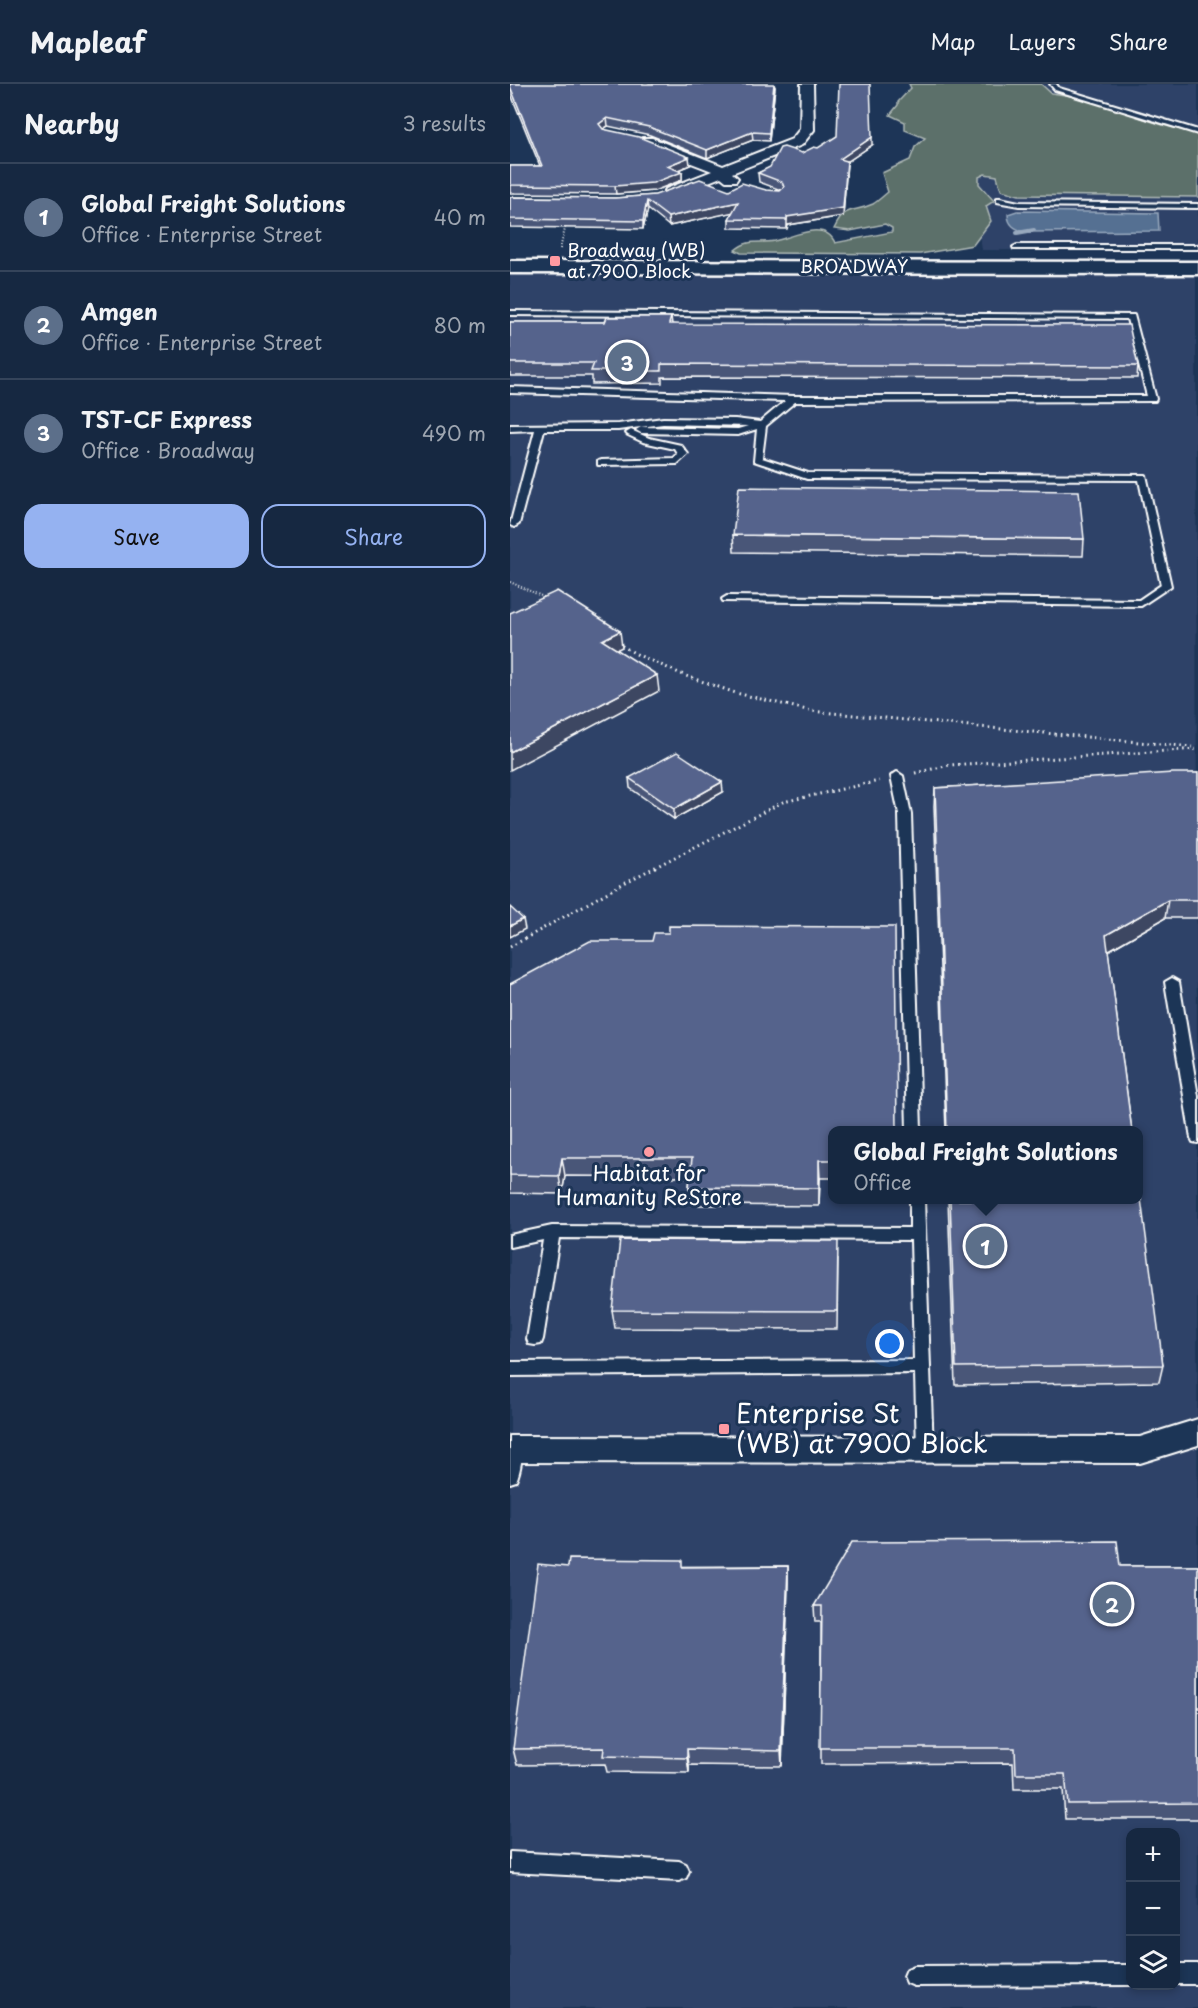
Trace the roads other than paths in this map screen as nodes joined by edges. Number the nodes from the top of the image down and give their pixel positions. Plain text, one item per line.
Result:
1 (807, 84) edge
2 (1053, 84) edge
3 (1198, 132) edge
4 (632, 137) edge
5 (724, 172) junction
6 (744, 183) edge
7 (655, 196) edge
8 (1000, 200) dead end
9 (1198, 206) edge
10 (1017, 247) dead end
11 (1198, 247) edge
12 (510, 267) edge
13 (1198, 268) edge
14 (510, 313) edge
15 (510, 390) edge
16 (793, 399) junction
17 (762, 425) junction
18 (618, 426) junction
19 (540, 427) junction
20 (510, 428) edge
21 (600, 463) dead end
22 (514, 524) dead end
23 (727, 599) dead end
24 (897, 777) road end
25 (1172, 982) dead end
26 (914, 1126) edge
27 (1198, 1138) edge
28 (916, 1204) edge
29 (552, 1232) junction
30 (918, 1234) junction
31 (510, 1240) edge
32 (535, 1339) dead end
33 (923, 1366) junction
34 (510, 1369) edge
35 (1198, 1432) edge
36 (925, 1451) junction
37 (512, 1458) edge
38 (510, 1863) edge
39 (679, 1870) dead end
40 (1180, 1974) edge
41 (1198, 1974) edge
42 (1126, 1975) edge
43 (914, 1976) dead end

1 - 5 street
2 - 3 lane
4 - 5 street
5 - 6 street
5 - 7 street
8 - 9 lane
10 - 11 lane
12 - 13 street, BROADWAY
14 - 16 lane
15 - 16 lane
16 - 17 lane
17 - 18 lane
17 - 23 lane
18 - 19 lane
18 - 21 lane
19 - 20 lane
19 - 22 lane
24 - 26 lane
25 - 27 lane
28 - 30 lane
29 - 30 lane
29 - 31 lane
29 - 32 lane
30 - 33 lane
33 - 34 lane
33 - 36 lane
35 - 36 street
36 - 37 street
38 - 39 lane
40 - 41 lane
42 - 43 lane

